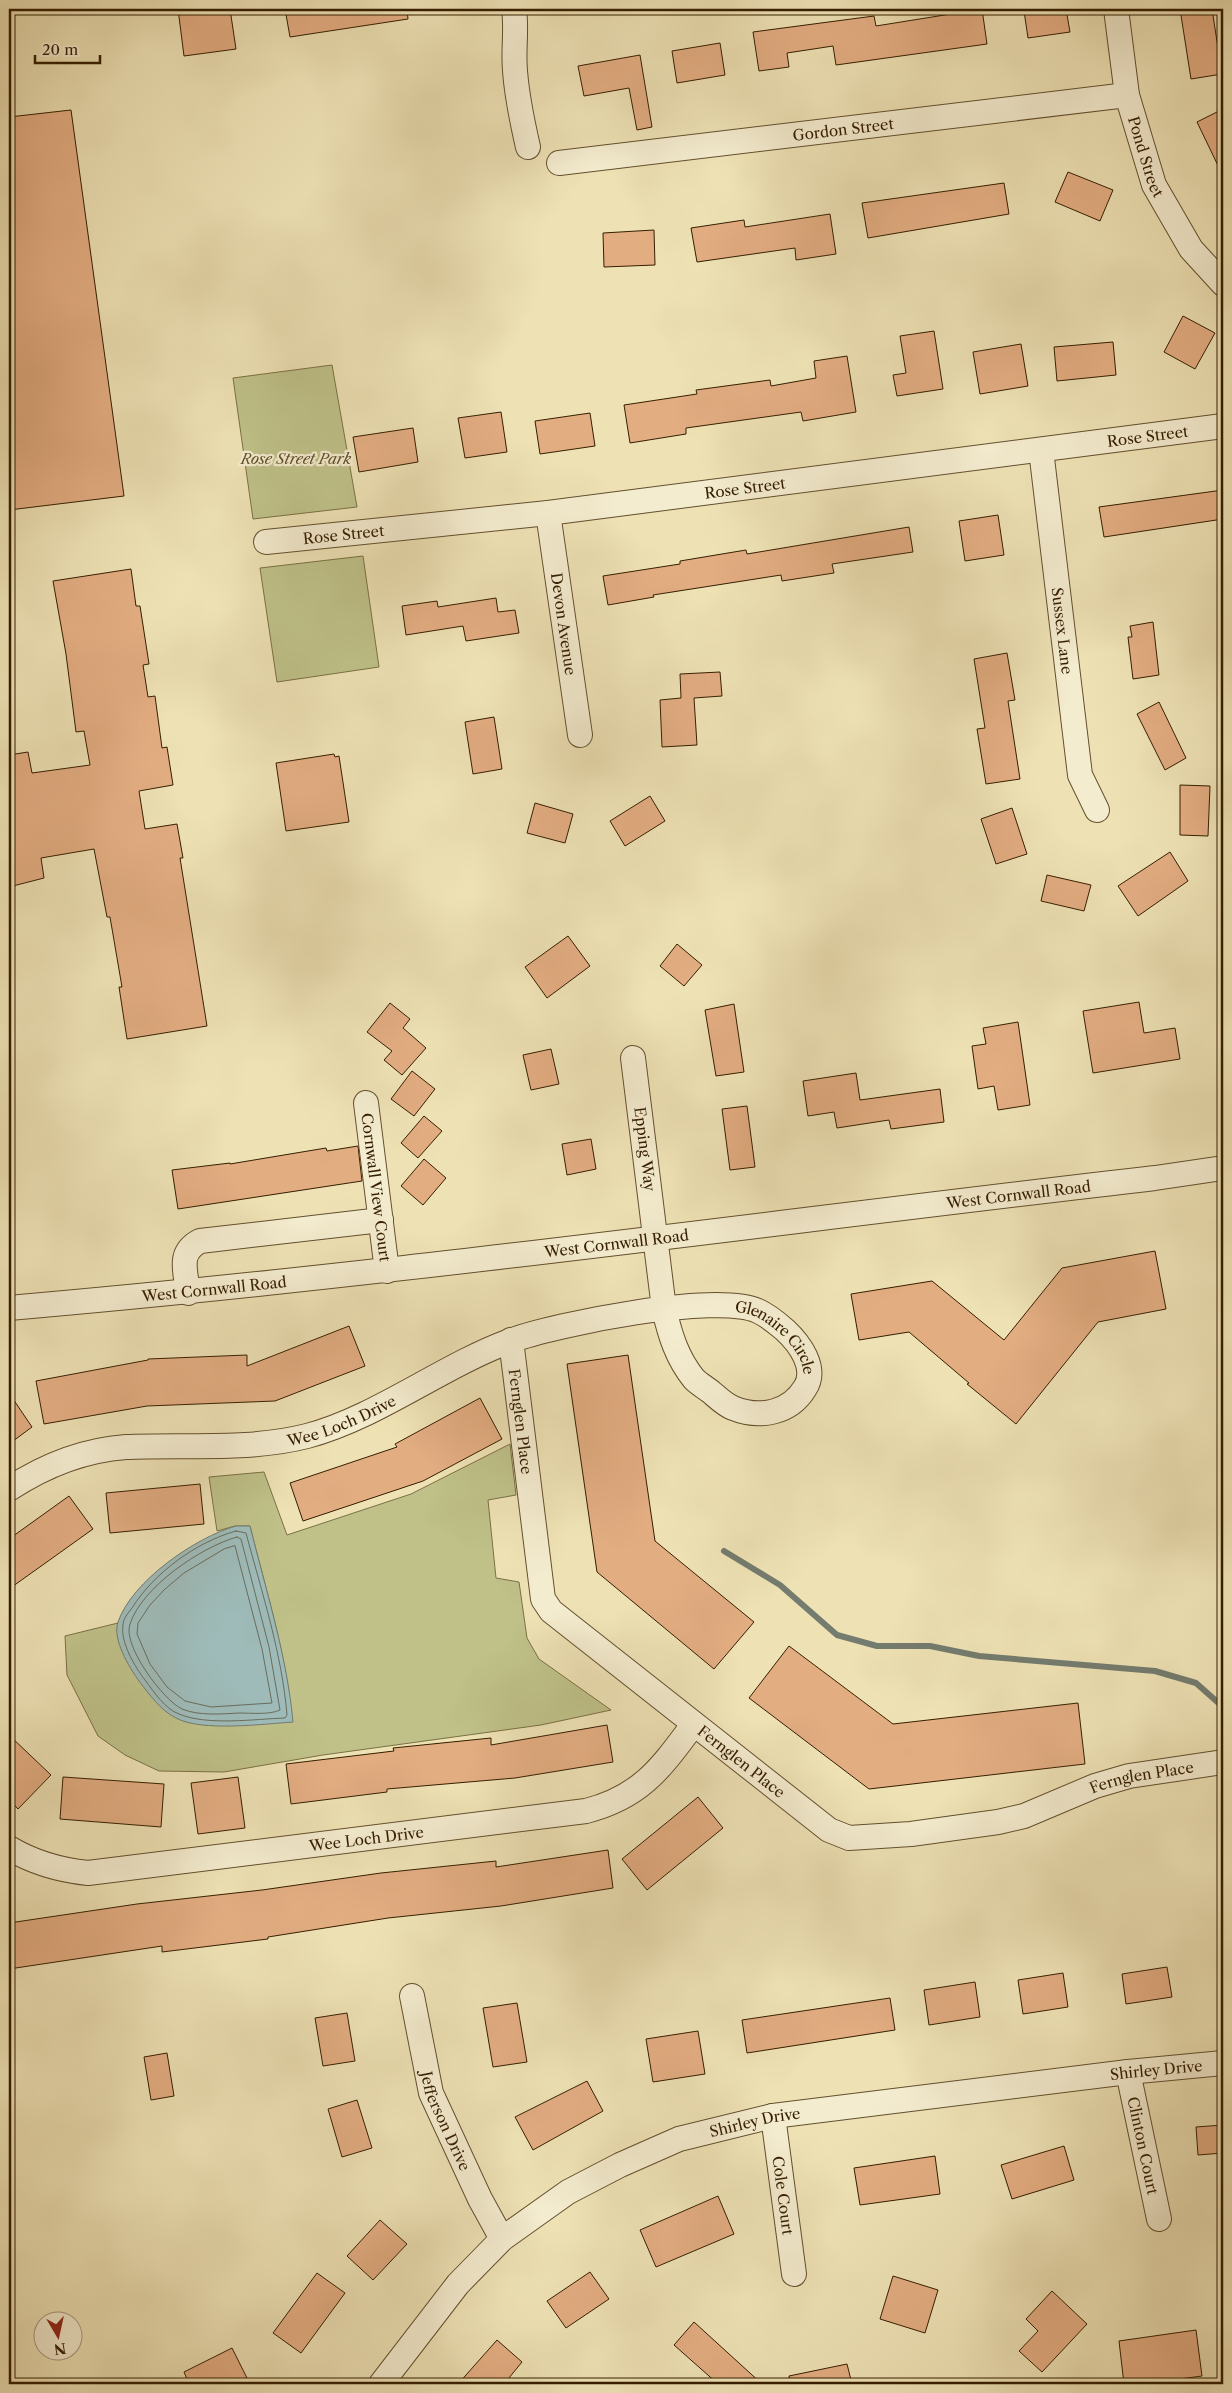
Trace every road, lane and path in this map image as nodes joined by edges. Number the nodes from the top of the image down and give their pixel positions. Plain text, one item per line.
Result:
1 (514, 9) edge
2 (1116, 9) edge
3 (1127, 95) junction
4 (528, 147) dead end
5 (559, 162) dead end
6 (1223, 284) edge
7 (1223, 426) edge
8 (1041, 450) junction
9 (548, 513) junction
10 (266, 542) dead end
11 (580, 735) dead end
12 (1097, 810) dead end
13 (633, 1058) dead end
14 (366, 1103) dead end
15 (1223, 1168) edge
16 (381, 1220) junction
17 (656, 1239) junction
18 (387, 1271) junction
19 (188, 1293) junction
20 (9, 1308) edge
21 (664, 1309) junction
22 (511, 1340) junction
23 (9, 1489) edge
24 (693, 1725) junction
25 (1223, 1762) edge
26 (9, 1848) edge
27 (412, 1996) dead end
28 (1223, 2063) edge
29 (1128, 2072) junction
30 (773, 2116) junction
31 (1159, 2219) dead end
32 (502, 2239) junction
33 (794, 2274) dead end
34 (381, 2384) edge

1 - 4 street
2 - 3 street, Pond Street
3 - 5 street, Gordon Street
3 - 6 street, Pond Street
7 - 8 street, Rose Street
8 - 9 street, Rose Street
8 - 12 street, Sussex Lane
9 - 10 street, Rose Street
9 - 11 street, Devon Avenue
13 - 17 street, Epping Way
14 - 16 street, Cornwall View Court
15 - 17 street, West Cornwall Road
16 - 18 street, Cornwall View Court
16 - 19 street
17 - 18 street, West Cornwall Road
17 - 21 street, Glenaire Circle
18 - 19 street, West Cornwall Road
19 - 20 street, West Cornwall Road
21 - 21 street, Glenaire Circle
21 - 22 street, Wee Loch Drive
22 - 23 street, Wee Loch Drive
22 - 24 street, Fernglen Place
24 - 25 street, Fernglen Place
24 - 26 street, Wee Loch Drive
27 - 32 street, Jefferson Drive
28 - 29 street, Shirley Drive
29 - 30 street, Shirley Drive
29 - 31 street, Clinton Court
30 - 32 street, Shirley Drive
30 - 33 street, Cole Court
32 - 34 street, Shirley Drive

